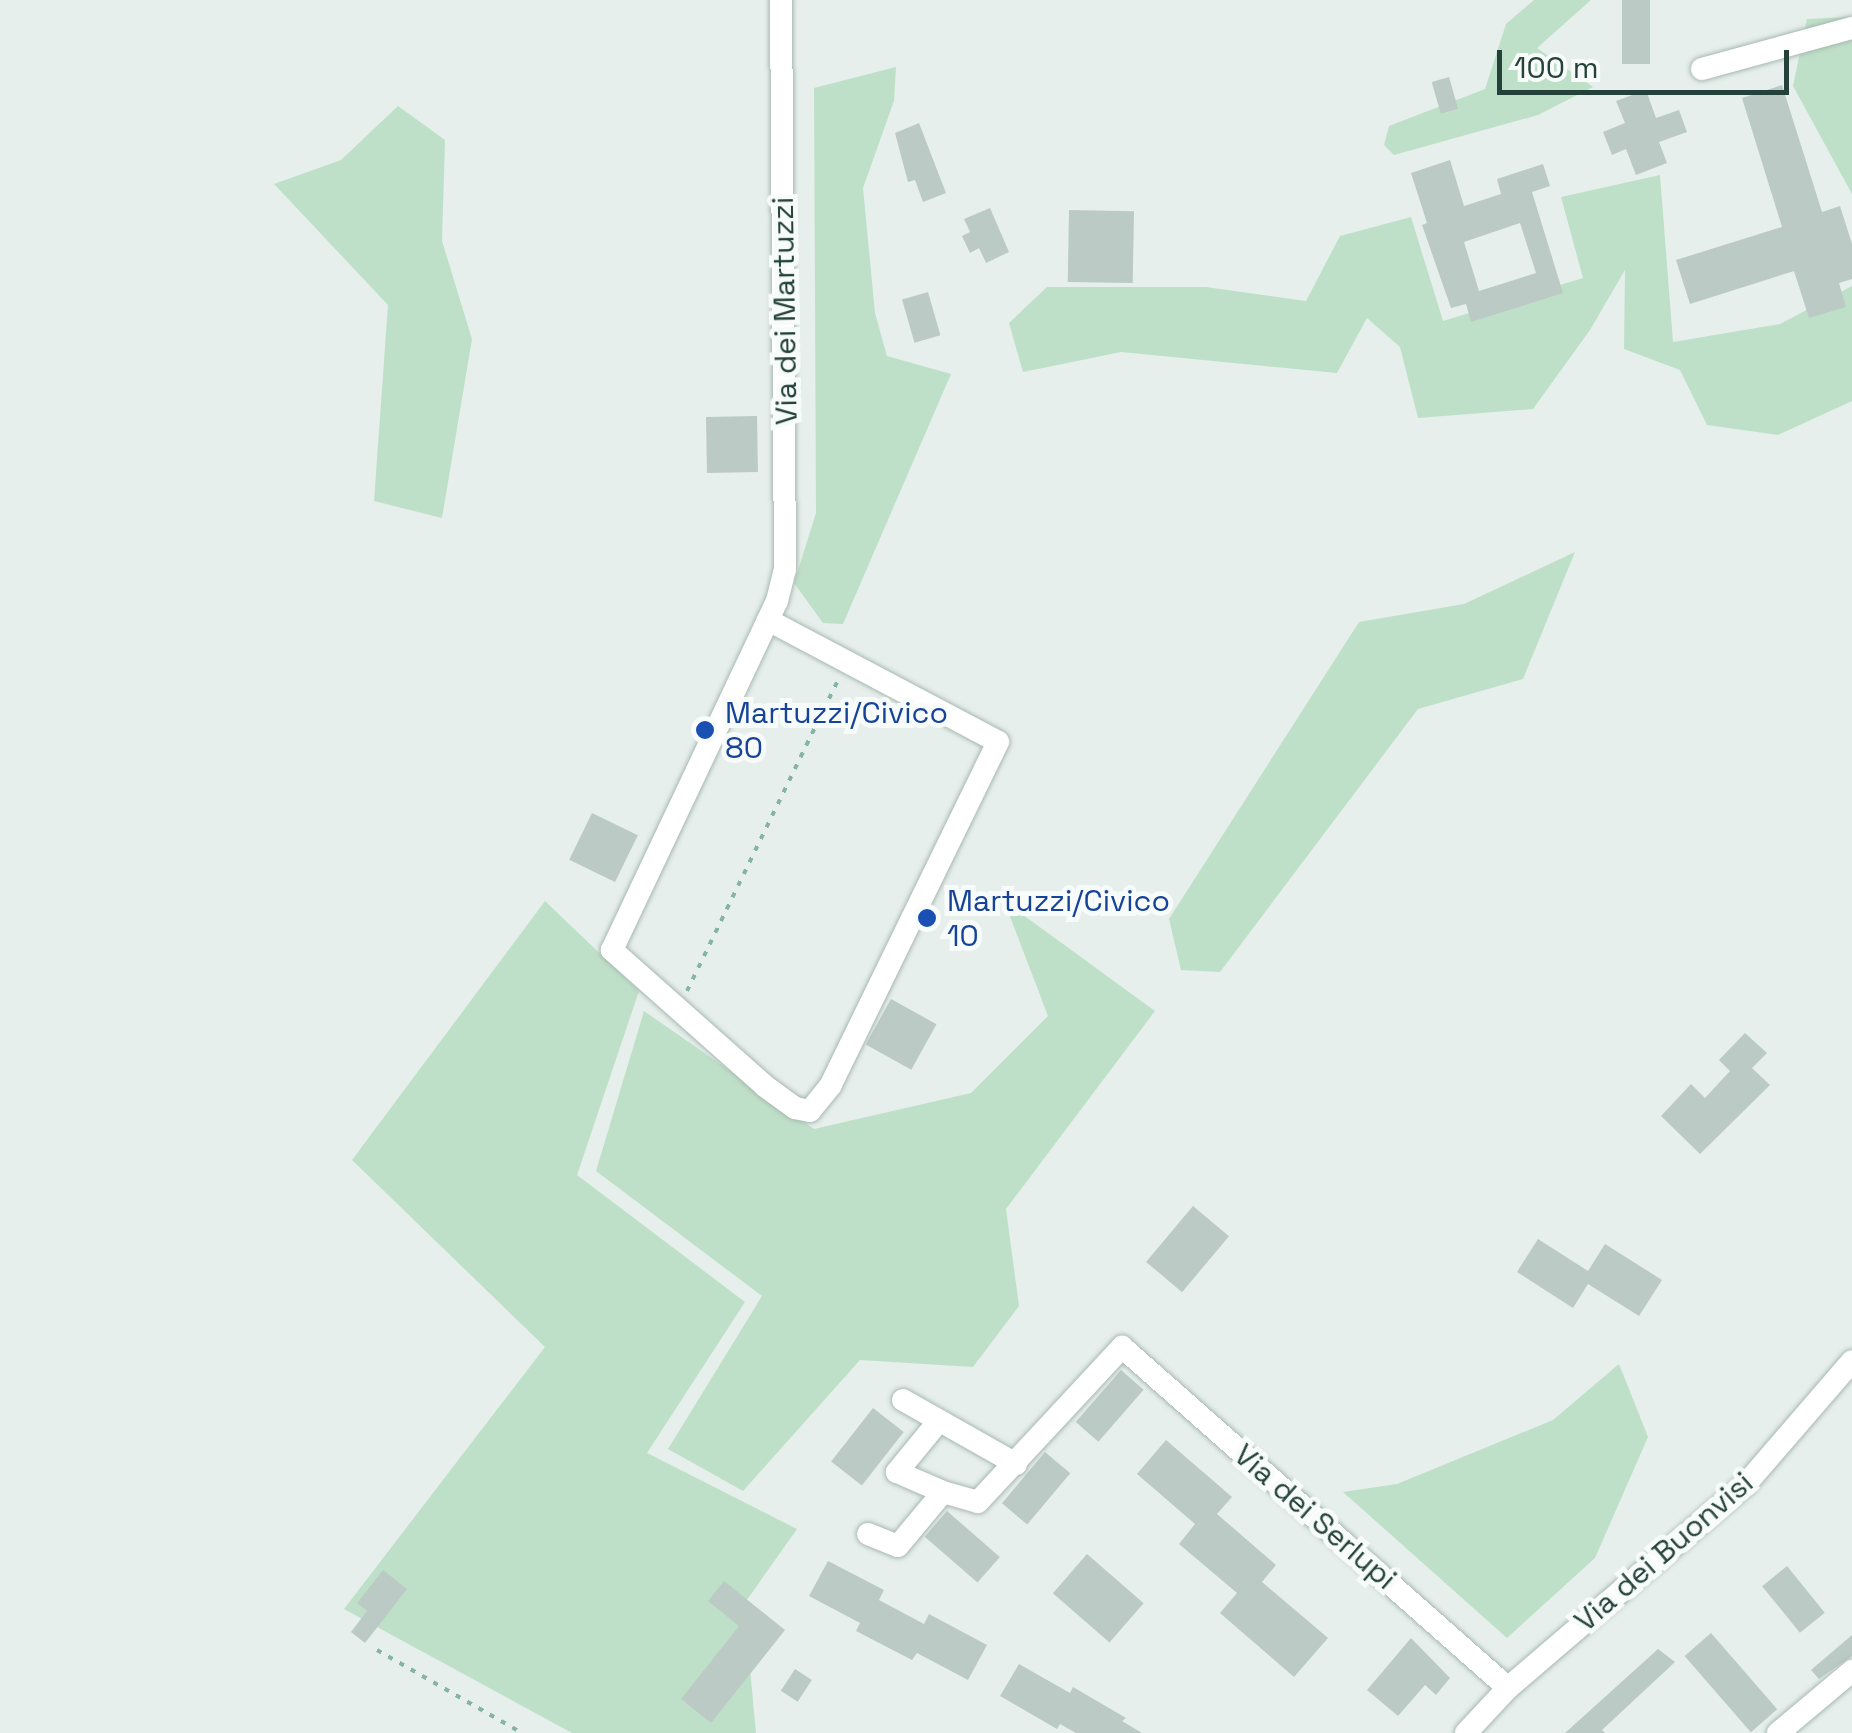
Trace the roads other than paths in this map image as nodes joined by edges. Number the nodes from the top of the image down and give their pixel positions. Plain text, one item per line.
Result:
1 (781, 0) edge
2 (1852, 28) edge
3 (1702, 69) dead end
4 (768, 620) junction
5 (1852, 1361) edge
6 (903, 1400) dead end
7 (938, 1422) junction
8 (1016, 1464) junction
9 (944, 1492) junction
10 (868, 1534) dead end
11 (1852, 1670) edge
12 (1508, 1688) junction
13 (1466, 1733) edge
14 (1778, 1733) edge

1 - 4 street, Via dei Martuzzi
2 - 3 street
4 - 4 street, Via dei Martuzzi
5 - 12 street, Via dei Buonvisi
6 - 7 street
7 - 8 street
7 - 9 street
8 - 9 street
8 - 12 street, Via dei Serlupi
9 - 10 street
11 - 14 street
12 - 13 street, Via dei Buonvisi

